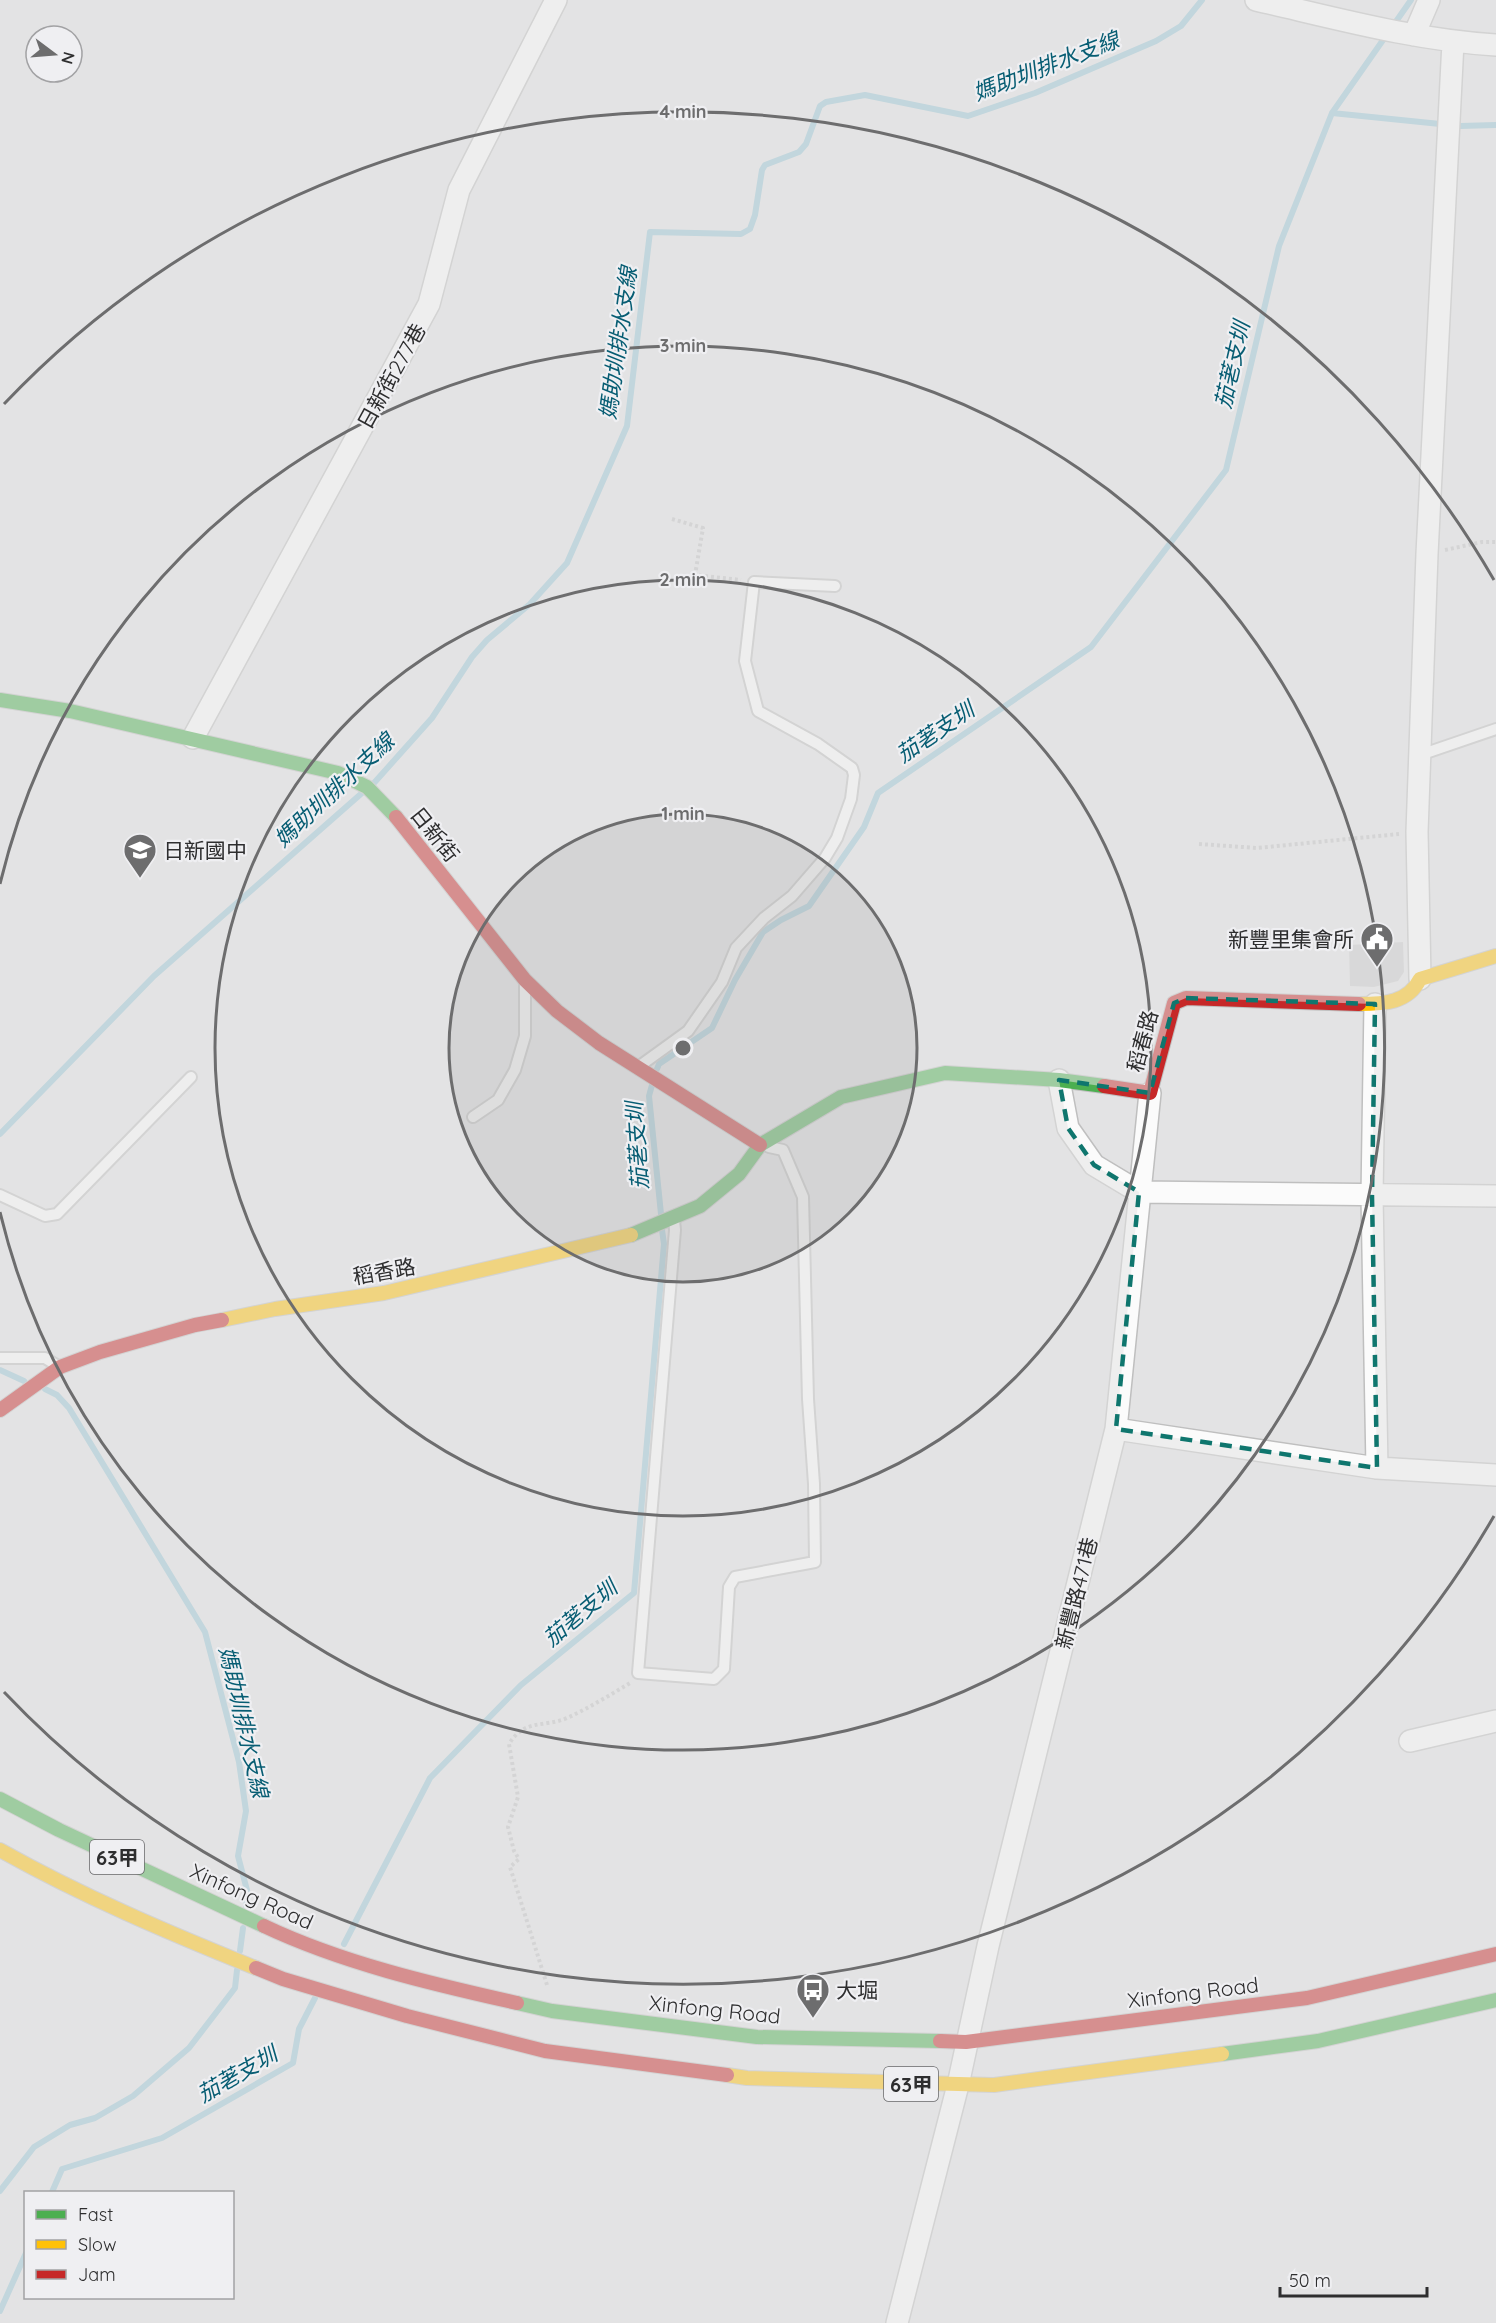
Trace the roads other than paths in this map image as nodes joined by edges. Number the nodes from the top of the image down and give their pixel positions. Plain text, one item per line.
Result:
1 (556, 0) edge
2 (1256, 0) edge
3 (1429, 0) edge
4 (1399, 32) junction
5 (1454, 42) junction
6 (1496, 45) edge
7 (835, 586) dead end
8 (0, 700) edge
9 (1496, 729) edge
10 (193, 738) junction
11 (1420, 755) junction
12 (1496, 956) edge
13 (1420, 979) junction
14 (525, 980) junction
15 (1375, 1004) junction
16 (639, 1066) junction
17 (191, 1077) dead end
18 (1059, 1080) junction
19 (1150, 1093) junction
20 (472, 1117) dead end
21 (760, 1145) junction
22 (1139, 1192) junction
23 (0, 1195) edge
24 (1372, 1196) junction
25 (1496, 1196) edge
26 (674, 1217) junction
27 (0, 1358) edge
28 (60, 1367) junction
29 (0, 1410) edge
30 (1116, 1429) junction
31 (1377, 1468) junction
32 (1496, 1475) edge
33 (1496, 1721) edge
34 (1410, 1741) dead end
35 (0, 1798) edge
36 (0, 1850) edge
37 (1496, 1954) edge
38 (1496, 2000) edge
39 (966, 2042) junction
40 (958, 2085) junction
41 (897, 2323) edge

1 - 10 street, 日新街277巷
2 - 4 street
3 - 4 street
4 - 5 street
5 - 6 street
5 - 11 street
7 - 16 lane
8 - 10 main road, 日新街
9 - 11 lane
10 - 14 main road, 日新街
11 - 13 street
12 - 13 main road
13 - 15 main road, 稻春路
14 - 16 main road, 日新街
14 - 20 lane
15 - 19 main road, 稻春路
15 - 24 street
16 - 21 main road, 日新街
17 - 23 lane
18 - 19 main road, 稻春路
18 - 21 main road, 稻春路
18 - 22 street
19 - 22 street, 新豐路471巷
21 - 26 main road, 稻香路
21 - 26 lane
22 - 24 street
22 - 30 street, 新豐路471巷
24 - 25 street
24 - 31 street
26 - 28 main road, 稻香路
27 - 28 lane
28 - 29 main road, 稻香路
30 - 31 street
30 - 39 street, 新豐路471巷
31 - 32 street
33 - 34 street
35 - 39 main road, Xinfong Road / 63甲
36 - 40 main road, 63甲
37 - 39 main road, Xinfong Road / 63甲
38 - 40 main road, 63甲
39 - 40 street, 新豐路471巷
40 - 41 street, 新豐路471巷

